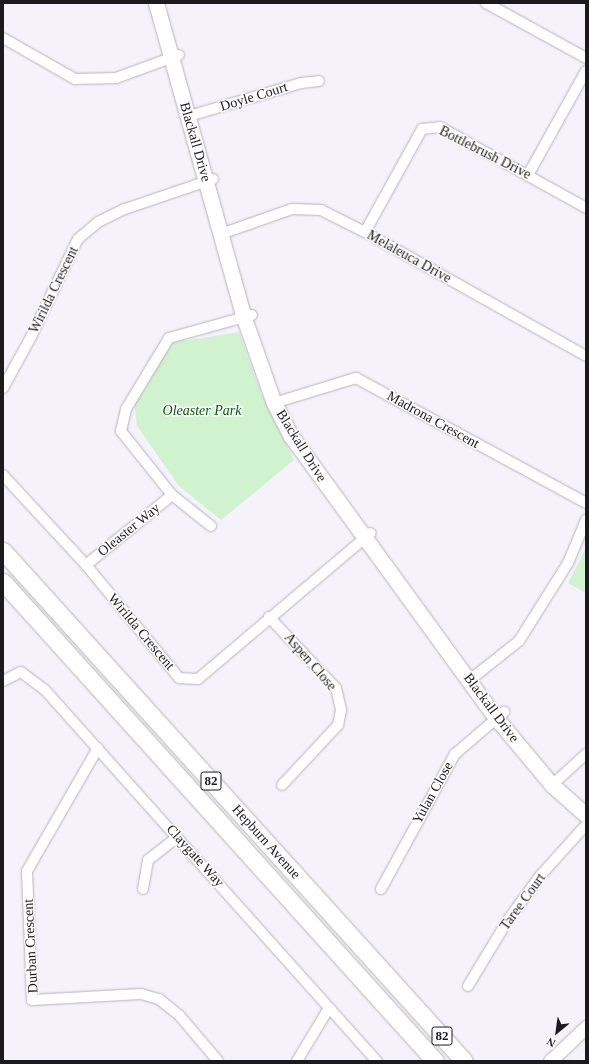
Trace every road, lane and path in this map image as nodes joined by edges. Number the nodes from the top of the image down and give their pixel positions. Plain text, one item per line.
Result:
1 (160, 3) edge
2 (486, 3) edge
3 (3, 38) edge
4 (175, 56) junction
5 (586, 58) edge
6 (586, 70) edge
7 (319, 81) dead end
8 (193, 115) junction
9 (528, 175) junction
10 (210, 180) junction
11 (586, 208) edge
12 (366, 232) junction
13 (226, 233) junction
14 (248, 316) junction
15 (586, 356) edge
16 (3, 388) edge
17 (278, 401) junction
18 (3, 476) edge
19 (172, 495) junction
20 (586, 504) edge
21 (586, 520) edge
22 (211, 526) dead end
23 (368, 535) junction
24 (3, 551) edge
25 (86, 565) junction
26 (3, 582) edge
27 (3, 588) edge
28 (22, 603) junction
29 (269, 617) junction
30 (474, 677) junction
31 (3, 681) edge
32 (500, 715) junction
33 (98, 748) junction
34 (586, 754) edge
35 (556, 782) junction
36 (282, 785) dead end
37 (586, 804) edge
38 (586, 816) edge
39 (586, 825) edge
40 (177, 837) junction
41 (143, 889) dead end
42 (381, 889) dead end
43 (468, 986) dead end
44 (329, 1008) junction
45 (419, 1011) junction
46 (586, 1027) edge
47 (218, 1061) edge
48 (297, 1061) edge
49 (377, 1061) edge
50 (435, 1061) edge
51 (464, 1061) edge
52 (476, 1061) edge
53 (550, 1061) edge

1 - 4 main road, Blackall Drive
2 - 5 street
3 - 4 street
4 - 8 main road, Blackall Drive
6 - 9 street
7 - 8 street, Doyle Court
8 - 10 main road, Blackall Drive
9 - 11 street, Bottlebrush Drive
9 - 12 street, Bottlebrush Drive
10 - 13 main road, Blackall Drive
10 - 16 street, Wirilda Crescent
12 - 13 street, Melaleuca Drive
12 - 15 street, Melaleuca Drive
13 - 14 main road, Blackall Drive
14 - 17 main road, Blackall Drive
14 - 19 street, Oleaster Way
17 - 20 street, Madrona Crescent
17 - 23 main road, Blackall Drive
18 - 25 street, Wirilda Crescent
19 - 22 street, Oleaster Way
19 - 25 street, Oleaster Way
21 - 30 street
23 - 29 street, Wirilda Crescent
23 - 30 main road, Blackall Drive
24 - 45 main road, Hepburn Avenue / 82
25 - 29 street, Wirilda Crescent
26 - 28 main road, Hepburn Avenue / 82
27 - 28 main road
28 - 50 main road, Hepburn Avenue / 82
29 - 36 street, Aspen Close
30 - 32 main road, Blackall Drive
31 - 33 street, Claygate Way
32 - 35 main road, Blackall Drive
32 - 42 street, Yulan Close
33 - 40 street, Claygate Way
33 - 47 street, Durban Crescent
34 - 35 street
35 - 37 main road, Blackall Drive
35 - 38 main road, Blackall Drive
39 - 43 street, Taree Court
40 - 41 street
40 - 44 street, Claygate Way
44 - 48 street
44 - 49 street, Claygate Way
45 - 51 main road, Hepburn Avenue / 82
45 - 52 main road
46 - 53 street

